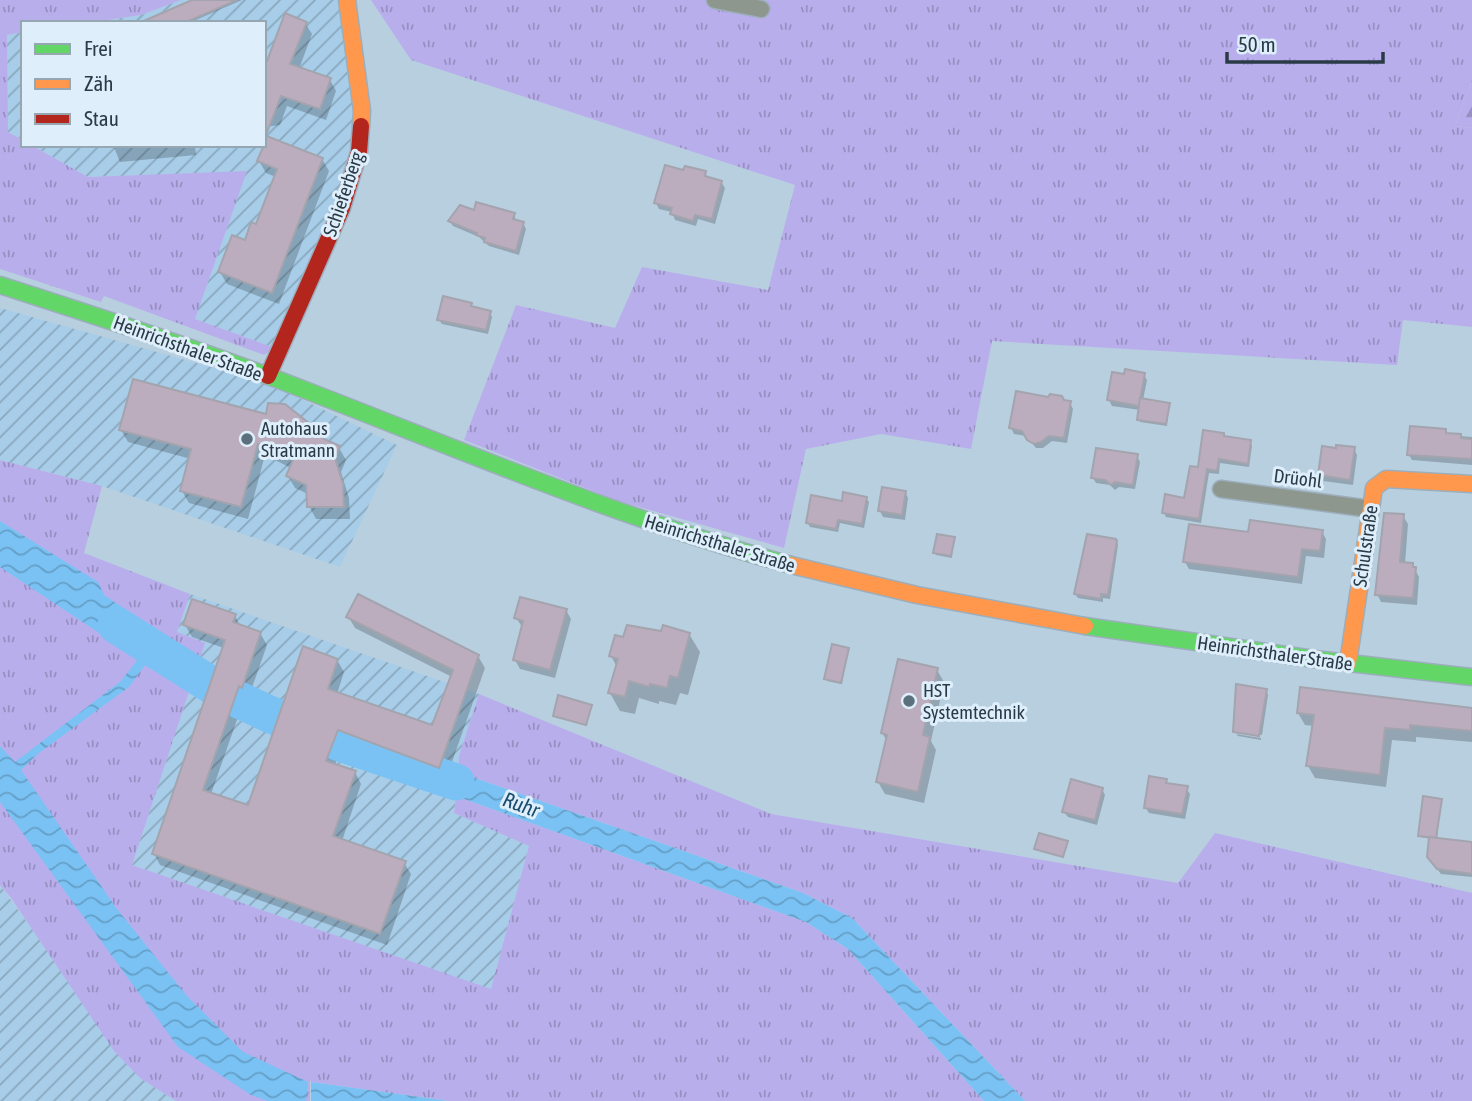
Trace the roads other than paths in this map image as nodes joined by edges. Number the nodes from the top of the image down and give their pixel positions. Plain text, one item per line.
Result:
1 (347, 0) edge
2 (715, 0) edge
3 (761, 9) dead end
4 (0, 285) edge
5 (268, 376) junction
6 (1472, 484) edge
7 (1221, 489) dead end
8 (1371, 509) junction
9 (1349, 663) junction
10 (1472, 677) edge

1 - 5 main road, Schieferberg
2 - 3 street
4 - 5 main road, Heinrichsthaler Straße
5 - 9 main road, Heinrichsthaler Straße
6 - 8 main road, Schulstraße
7 - 8 street, Drüohl
8 - 9 main road, Schulstraße
9 - 10 main road, Heinrichsthaler Straße

